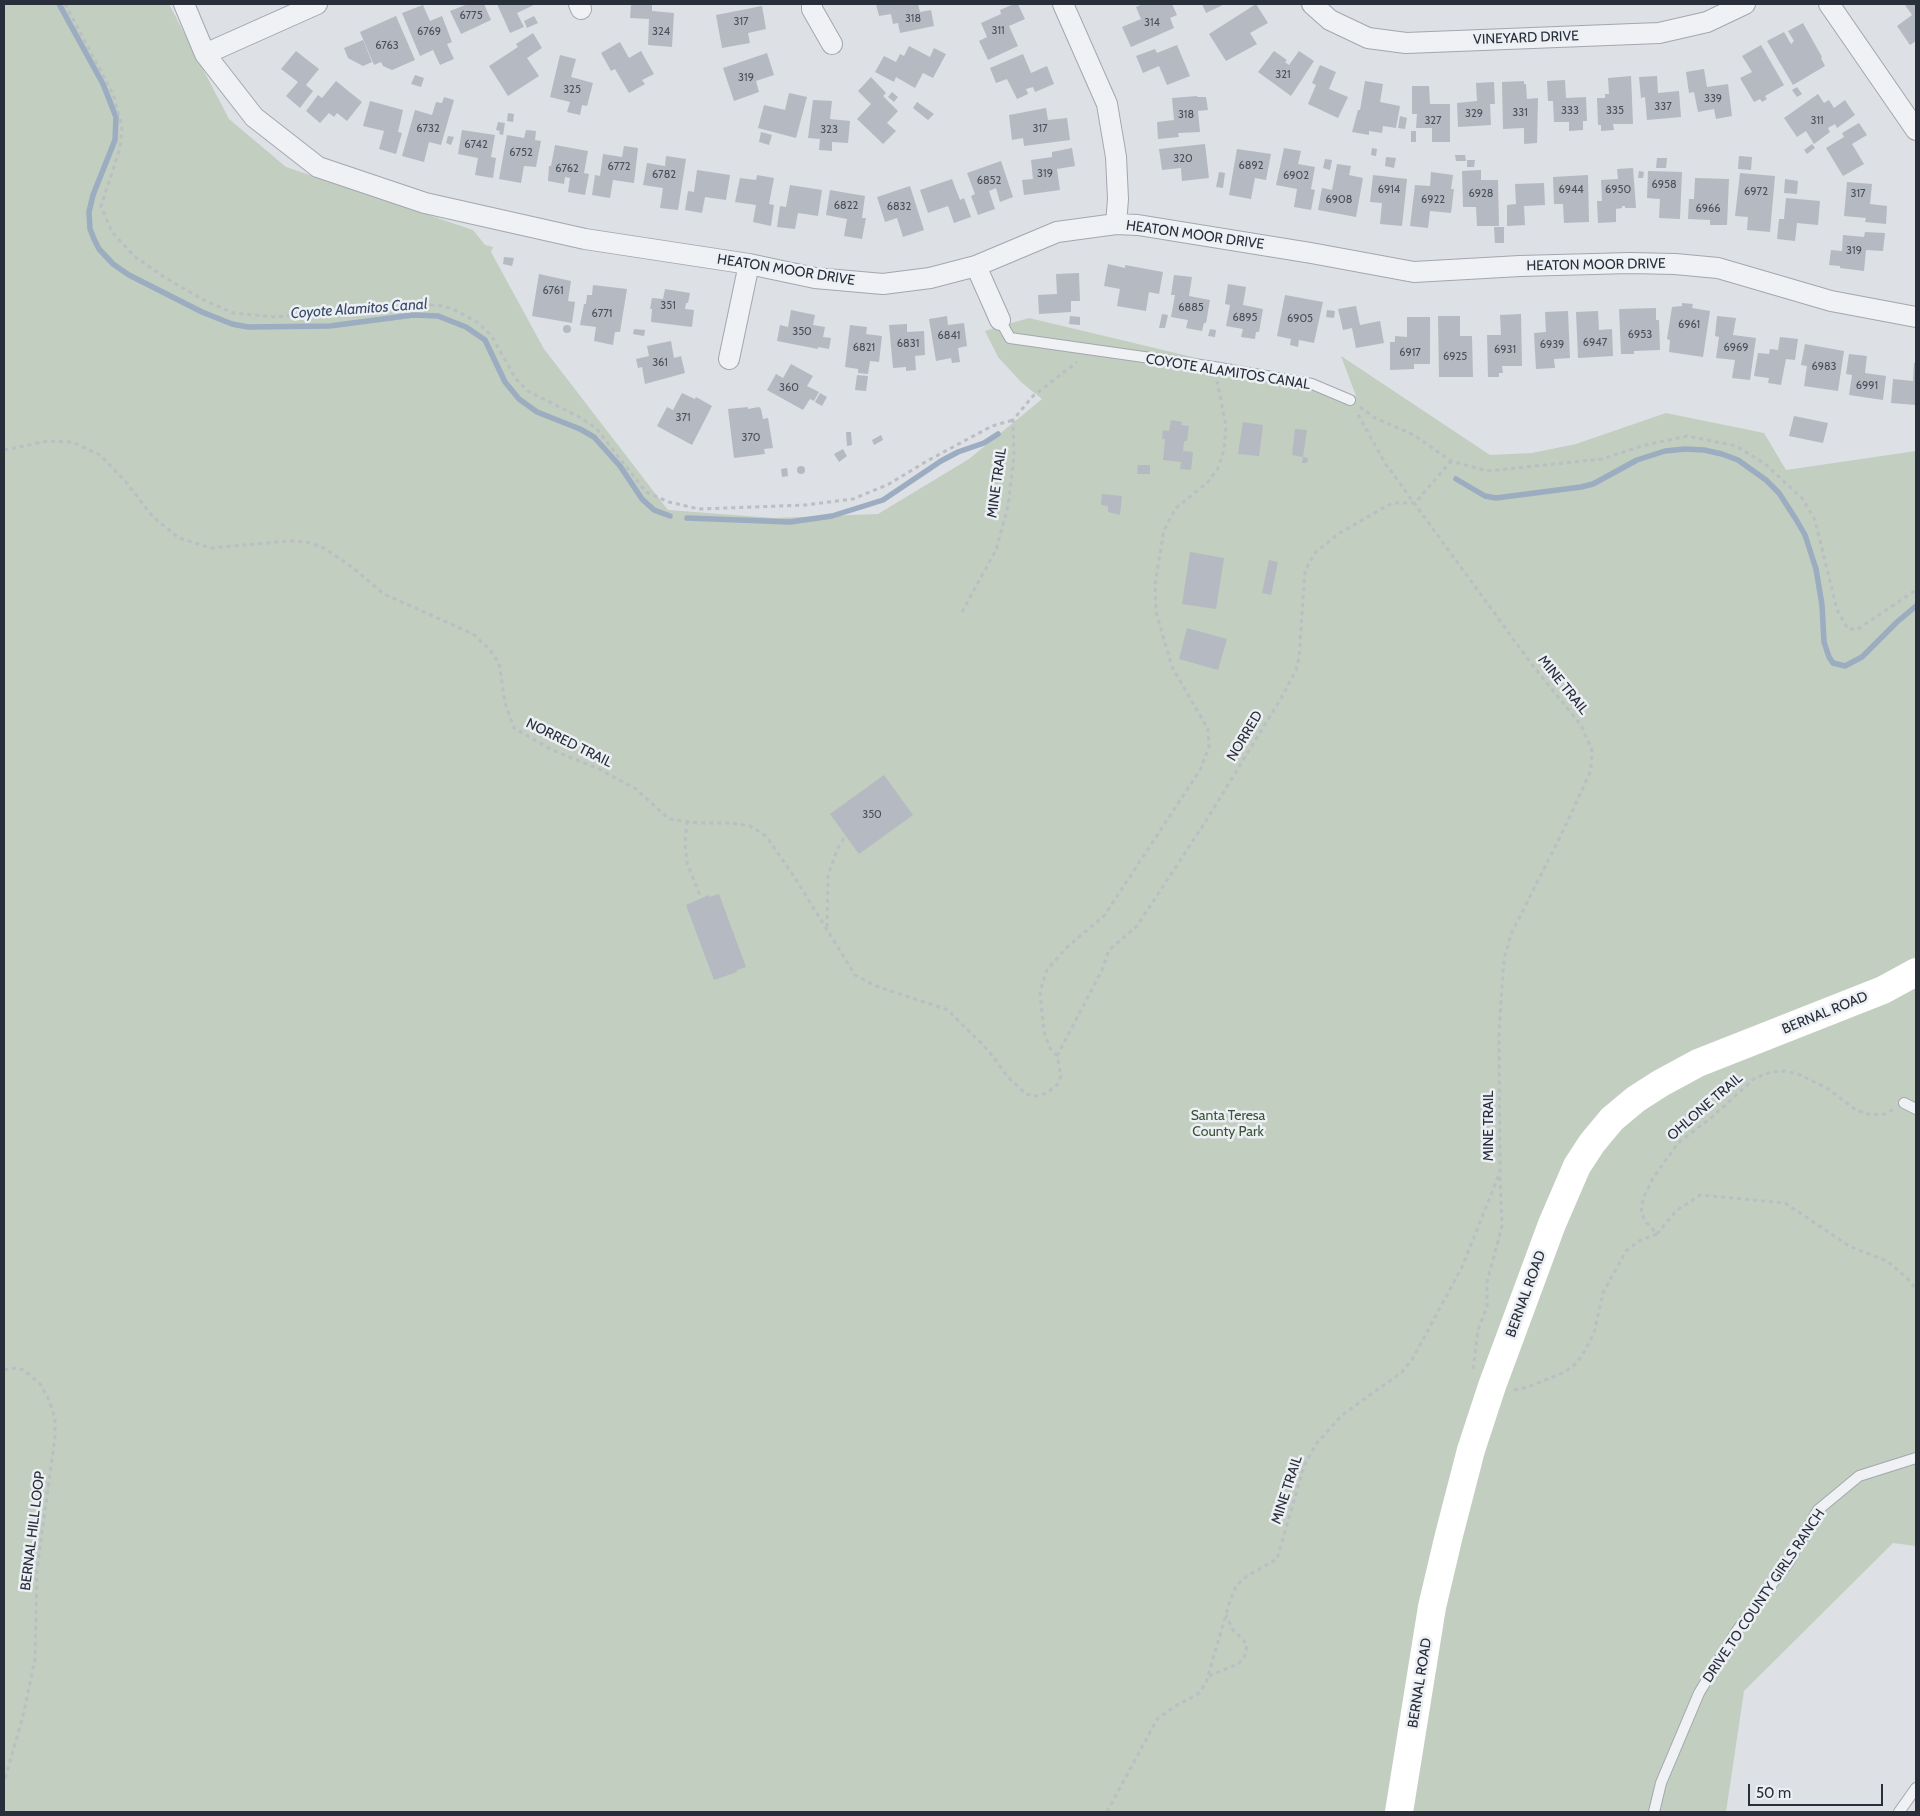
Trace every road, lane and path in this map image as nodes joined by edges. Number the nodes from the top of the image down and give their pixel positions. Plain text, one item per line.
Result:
1 (65, 4) edge
2 (184, 4) edge
3 (317, 4) edge
4 (812, 4) edge
5 (1063, 4) edge
6 (1312, 4) edge
7 (1745, 4) edge
8 (1829, 4) edge
9 (832, 44) dead end
10 (206, 54) junction
11 (1916, 130) edge
12 (1116, 224) junction
13 (749, 264) junction
14 (976, 266) junction
15 (1916, 317) edge
16 (1000, 320) joint
17 (1084, 349) junction
18 (729, 359) dead end
19 (1214, 367) junction
20 (1350, 400) junction
21 (1013, 420) junction
22 (4, 450) edge
23 (1451, 461) junction
24 (1415, 503) junction
25 (1916, 590) edge
26 (962, 612) dead end
27 (687, 821) junction
28 (846, 835) dead end
29 (701, 898) dead end
30 (827, 928) junction
31 (1916, 972) edge
32 (1057, 1056) junction
33 (1904, 1103) joint
34 (1916, 1109) edge
35 (1500, 1172) junction
36 (1657, 1234) junction
37 (1916, 1289) edge
38 (4, 1370) edge
39 (1472, 1376) dead end
40 (1506, 1391) dead end
41 (1916, 1458) edge
42 (1226, 1614) junction
43 (1208, 1676) junction
44 (4, 1782) edge
45 (1916, 1788) edge
46 (1107, 1812) edge
47 (1399, 1812) edge
48 (1654, 1812) edge
49 (1898, 1812) edge

1 - 21 path
2 - 10 street, HEATON MOOR DRIVE
3 - 10 street
4 - 9 street
5 - 12 street
6 - 7 street, VINEYARD DRIVE
8 - 11 street
10 - 13 street, HEATON MOOR DRIVE
12 - 14 street, HEATON MOOR DRIVE
12 - 15 street, HEATON MOOR DRIVE
13 - 14 street, HEATON MOOR DRIVE
13 - 18 street
14 - 16 street
16 - 17 lane, COYOTE ALAMITOS CANAL
17 - 19 lane, COYOTE ALAMITOS CANAL
17 - 21 path
19 - 20 lane, COYOTE ALAMITOS CANAL
19 - 32 path
20 - 23 path
20 - 24 path, MINE TRAIL
21 - 26 path, MINE TRAIL
22 - 27 path, NORRED TRAIL
23 - 24 path
23 - 25 path
24 - 32 path, NORRED
24 - 35 path, MINE TRAIL
27 - 29 path
27 - 30 path, NORRED TRAIL
28 - 30 path
30 - 32 path, NORRED TRAIL
31 - 47 street, BERNAL ROAD
33 - 34 lane
33 - 36 path, OHLONE TRAIL
35 - 39 path
35 - 42 path, MINE TRAIL
36 - 37 path
36 - 40 path
38 - 44 path, BERNAL HILL LOOP
41 - 48 lane, DRIVE TO COUNTY GIRLS RANCH
42 - 43 path, MINE TRAIL
42 - 43 path
43 - 46 path, MINE TRAIL
45 - 49 lane

